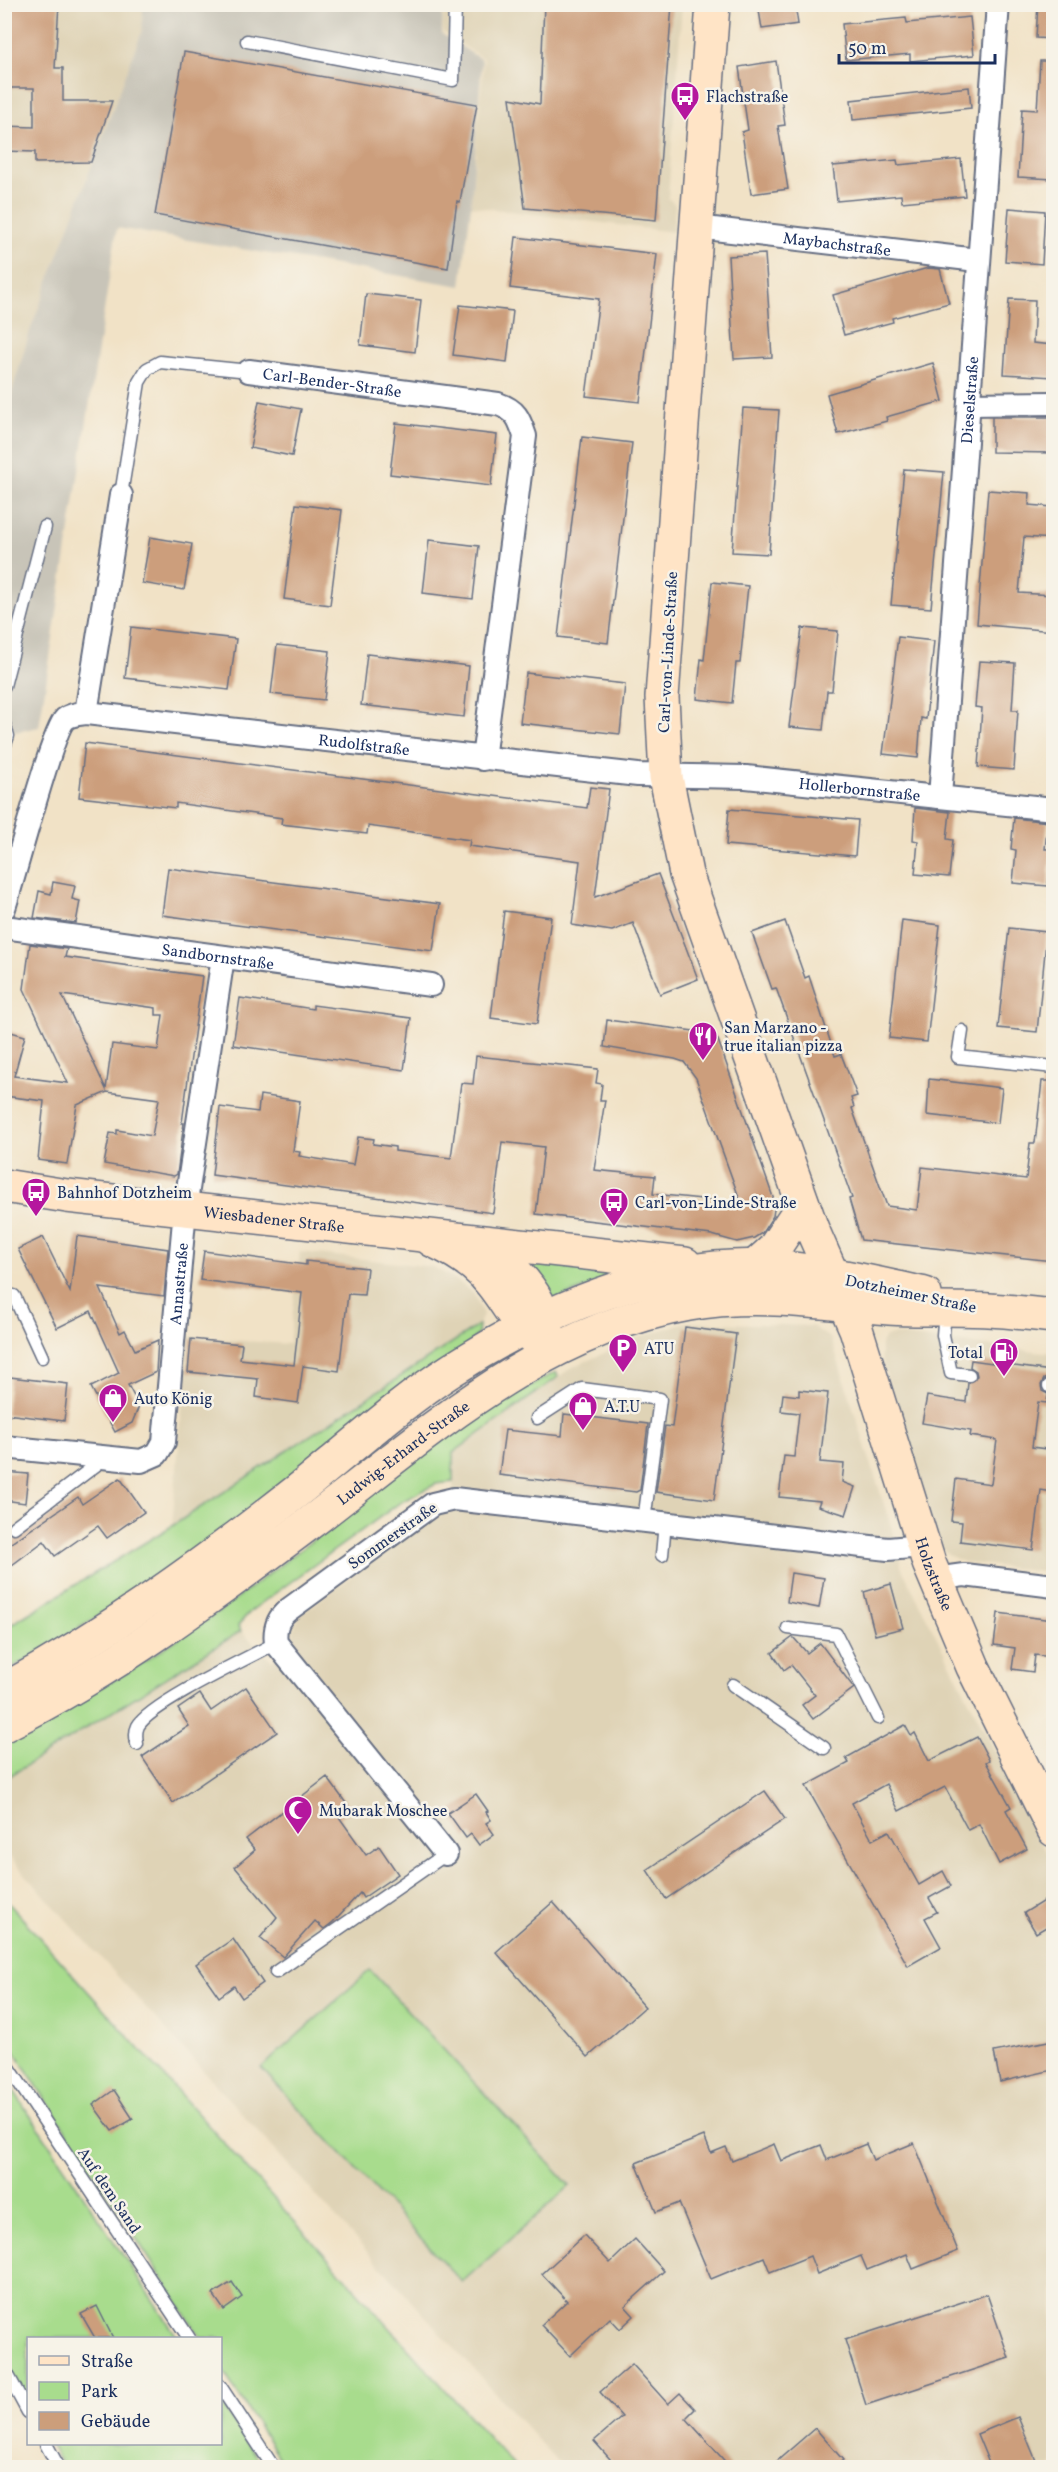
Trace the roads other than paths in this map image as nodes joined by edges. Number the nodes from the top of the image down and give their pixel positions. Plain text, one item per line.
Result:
1 (455, 4) edge
2 (713, 4) edge
3 (998, 4) edge
4 (247, 41) dead end
5 (697, 227) junction
6 (978, 260) junction
7 (249, 371) joint
8 (1053, 403) edge
9 (969, 404) junction
10 (121, 495) joint
11 (45, 527) dead end
12 (4, 686) edge
13 (86, 713) junction
14 (4, 724) edge
15 (4, 747) edge
16 (483, 759) junction
17 (666, 777) junction
18 (940, 797) junction
19 (1053, 809) edge
20 (4, 908) edge
21 (4, 927) edge
22 (223, 957) junction
23 (431, 985) dead end
24 (962, 1030) dead end
25 (1053, 1067) edge
26 (10, 1189) edge
27 (803, 1205) junction
28 (186, 1209) junction
29 (420, 1234) junction
30 (469, 1240) junction
31 (754, 1267) junction
32 (717, 1268) junction
33 (841, 1291) junction
34 (4, 1294) edge
35 (987, 1309) junction
36 (945, 1310) junction
37 (1053, 1316) edge
38 (534, 1323) junction
39 (550, 1351) junction
40 (42, 1357) dead end
41 (969, 1375) dead end
42 (537, 1418) dead end
43 (4, 1447) edge
44 (105, 1458) junction
45 (655, 1522) junction
46 (14, 1527) dead end
47 (922, 1546) junction
48 (662, 1555) dead end
49 (935, 1579) junction
50 (1053, 1586) edge
51 (788, 1628) dead end
52 (276, 1643) junction
53 (733, 1685) dead end
54 (4, 1690) edge
55 (878, 1718) dead end
56 (4, 1725) edge
57 (137, 1744) dead end
58 (824, 1748) dead end
59 (1053, 1830) edge
60 (446, 1854) joint
61 (276, 1972) dead end
62 (4, 2060) edge
63 (188, 2337) edge
64 (4, 2368) edge
65 (222, 2389) edge
66 (27, 2410) edge
67 (47, 2445) edge
68 (59, 2468) edge
69 (274, 2468) edge

1 - 4 lane
2 - 5 street, Carl-von-Linde-Straße
3 - 6 street, Dieselstraße
5 - 6 street, Maybachstraße
5 - 17 street, Carl-von-Linde-Straße
6 - 9 street, Dieselstraße
7 - 10 lane, Carl-Bender-Straße
7 - 16 street, Carl-Bender-Straße
8 - 9 street
9 - 18 street, Dieselstraße
10 - 13 street, Carl-Bender-Straße
11 - 12 lane
13 - 16 street, Rudolfstraße
13 - 20 street, Rudolfstraße
14 - 15 lane
16 - 17 street, Rudolfstraße
17 - 18 street, Hollerbornstraße
17 - 27 street, Carl-von-Linde-Straße
18 - 19 street, Hollerbornstraße
21 - 22 street, Sandbornstraße
22 - 23 street, Sandbornstraße
22 - 28 street, Annastraße
24 - 25 lane
26 - 28 street, Wiesbadener Straße
27 - 31 street
27 - 33 street, Carl-von-Linde-Straße
28 - 29 street, Wiesbadener Straße
28 - 44 street, Annastraße
29 - 30 street, Wiesbadener Straße
29 - 38 street, Wiesbadener Straße
30 - 32 street
30 - 38 street, Wiesbadener Straße
31 - 32 street, Ludwig-Erhard-Straße
31 - 33 street, Ludwig-Erhard-Straße
32 - 38 street, Ludwig-Erhard-Straße
33 - 35 street, Dotzheimer Straße
33 - 36 street, Dotzheimer Straße
33 - 39 street, Ludwig-Erhard-Straße
33 - 47 street, Holzstraße
34 - 40 lane
35 - 36 street, Dotzheimer Straße
35 - 37 street, Dotzheimer Straße
36 - 41 lane
38 - 39 street, Wiesbadener Straße
38 - 54 street, Ludwig-Erhard-Straße
39 - 56 street, Ludwig-Erhard-Straße
42 - 45 lane
43 - 44 street, Annastraße
44 - 46 lane
45 - 47 street, Sommerstraße
45 - 48 lane
45 - 52 street, Sommerstraße
47 - 49 street, Holzstraße
49 - 50 street
49 - 59 street, Holzstraße
51 - 55 lane
52 - 57 lane
52 - 60 street
53 - 58 lane
60 - 61 lane
62 - 63 lane, Auf dem Sand
64 - 66 lane
65 - 69 lane
67 - 68 lane

